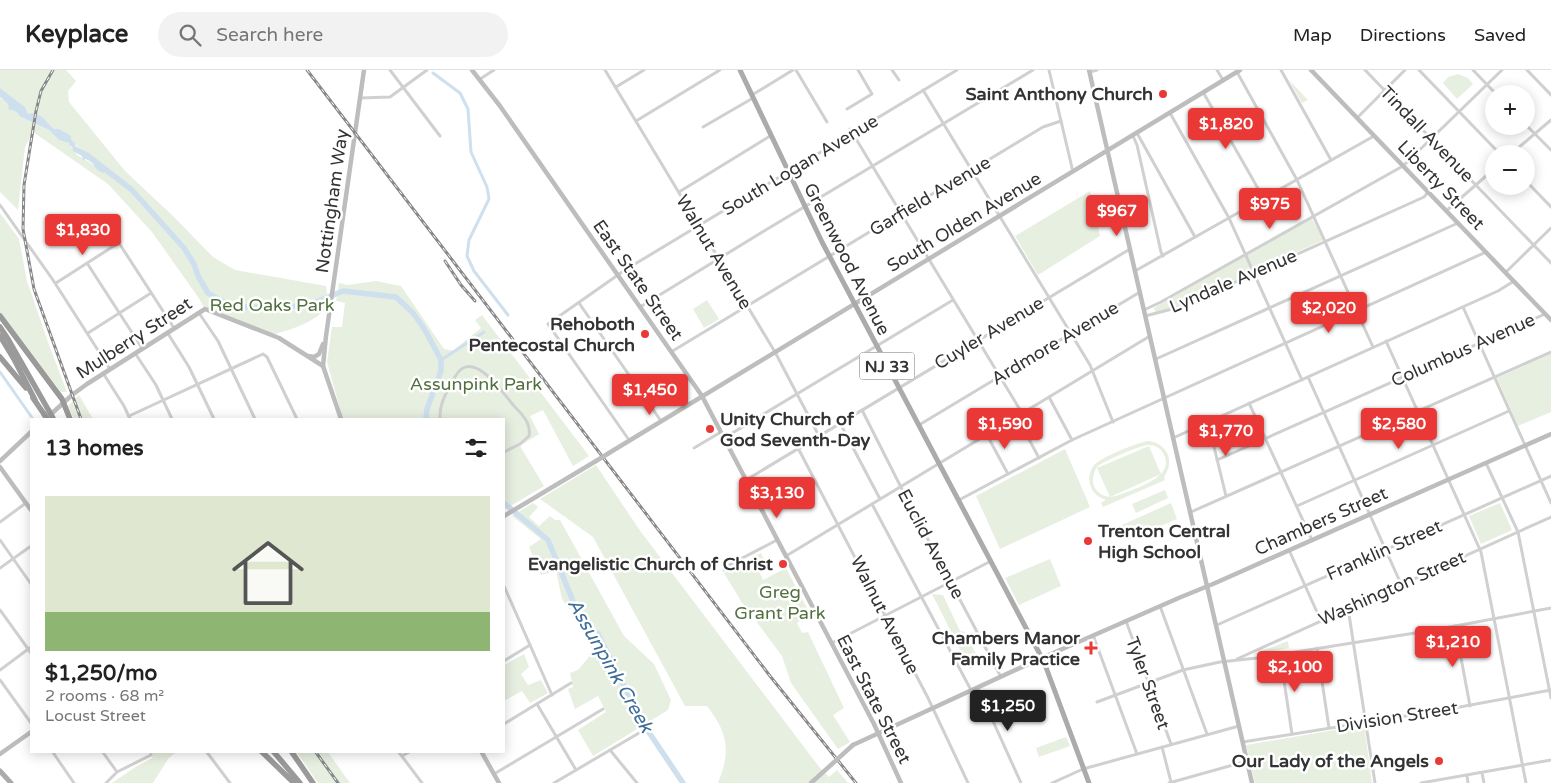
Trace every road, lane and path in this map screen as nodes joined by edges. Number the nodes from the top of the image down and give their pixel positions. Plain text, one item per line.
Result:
1 (364, 70) edge
2 (390, 70) edge
3 (427, 70) edge
4 (472, 70) edge
5 (494, 70) edge
6 (605, 70) edge
7 (644, 70) edge
8 (720, 70) edge
9 (740, 70) edge
10 (794, 70) edge
11 (858, 70) edge
12 (892, 70) edge
13 (957, 70) edge
14 (1033, 70) edge
15 (1049, 70) edge
16 (1096, 70) edge
17 (1217, 70) edge
18 (1281, 70) edge
19 (1311, 70) edge
20 (1365, 70) edge
21 (1405, 70) edge
22 (1419, 70) edge
23 (1472, 70) edge
24 (1502, 70) edge
25 (1527, 70) edge
26 (1089, 71) edge
27 (1238, 71) edge
28 (480, 79) junction
29 (899, 80) dead end
30 (1223, 80) junction
31 (1486, 84) junction
32 (403, 87) junction
33 (616, 87) junction
34 (923, 90) junction
35 (1385, 90) junction
36 (1203, 92) junction
37 (1551, 95) edge
38 (752, 97) junction
39 (360, 98) junction
40 (848, 109) dead end
41 (1459, 112) junction
42 (1170, 113) junction
43 (1357, 118) junction
44 (1551, 120) edge
45 (636, 121) junction
46 (1061, 121) junction
47 (827, 122) dead end
48 (944, 123) junction
49 (703, 127) dead end
50 (850, 129) dead end
51 (852, 133) junction
52 (1135, 134) junction
53 (1535, 134) joint
54 (1534, 135) edge
55 (440, 136) dead end
56 (770, 136) junction
57 (1374, 136) junction
58 (1431, 138) junction
59 (1491, 145) edge
60 (1522, 145) edge
61 (1145, 147) junction
62 (1137, 148) junction
63 (1551, 150) edge
64 (1107, 151) junction
65 (1331, 160) junction
66 (872, 166) junction
67 (1403, 166) junction
68 (972, 170) junction
69 (788, 172) junction
70 (1073, 172) junction
71 (1485, 177) edge
72 (1297, 180) junction
73 (1476, 185) junction
74 (1535, 190) edge
75 (679, 192) junction
76 (1428, 192) junction
77 (1264, 199) junction
78 (1118, 200) junction
79 (0, 205) edge
80 (1551, 206) edge
81 (804, 207) junction
82 (1446, 211) junction
83 (1096, 212) dead end
84 (901, 213) junction
85 (1000, 216) junction
86 (1313, 216) junction
87 (1229, 218) junction
88 (1458, 223) junction
89 (699, 226) junction
90 (1551, 228) edge
91 (1196, 237) junction
92 (1325, 241) junction
93 (1533, 245) junction
94 (1130, 249) junction
95 (1486, 252) junction
96 (1245, 254) junction
97 (829, 256) junction
98 (1163, 256) junction
99 (719, 259) junction
100 (928, 259) junction
101 (88, 263) junction
102 (1551, 263) edge
103 (1135, 270) junction
104 (1506, 272) junction
105 (1254, 273) junction
106 (618, 275) junction
107 (1340, 276) junction
108 (1514, 281) junction
109 (56, 283) junction
110 (1140, 292) junction
111 (151, 293) junction
112 (1049, 297) junction
113 (953, 300) junction
114 (579, 303) junction
115 (854, 304) junction
116 (747, 306) junction
117 (1462, 307) junction
118 (640, 308) junction
119 (1270, 308) junction
120 (1357, 311) junction
121 (198, 312) junction
122 (120, 313) junction
123 (1145, 313) junction
124 (1545, 314) junction
125 (0, 316) edge
126 (1551, 320) edge
127 (0, 327) edge
128 (174, 328) junction
129 (167, 332) junction
130 (1071, 333) junction
131 (88, 334) junction
132 (0, 336) edge
133 (326, 336) junction
134 (1150, 336) junction
135 (977, 340) junction
136 (1386, 341) junction
137 (1286, 343) junction
138 (1479, 343) junction
139 (877, 346) junction
140 (1373, 347) junction
141 (142, 348) junction
142 (671, 352) junction
143 (775, 352) junction
144 (1551, 352) edge
145 (134, 353) junction
146 (306, 356) junction
147 (0, 358) edge
148 (1156, 359) junction
149 (323, 366) junction
150 (110, 369) junction
151 (231, 369) junction
152 (1092, 371) junction
153 (104, 373) junction
154 (1000, 377) junction
155 (1308, 377) junction
156 (1402, 377) junction
157 (1494, 377) junction
158 (1302, 380) junction
159 (197, 385) junction
160 (899, 388) junction
161 (797, 394) junction
162 (702, 396) junction
163 (1049, 397) junction
164 (1164, 399) junction
165 (35, 400) junction
166 (163, 400) junction
167 (63, 403) junction
168 (1249, 403) junction
169 (862, 410) junction
170 (1418, 411) junction
171 (1509, 411) junction
172 (1323, 412) junction
173 (1022, 413) junction
174 (46, 416) edge
175 (1017, 417) junction
176 (53, 418) edge
177 (70, 418) edge
178 (130, 418) edge
179 (172, 418) edge
180 (214, 418) edge
181 (255, 418) edge
182 (296, 418) edge
183 (341, 418) edge
184 (440, 418) edge
185 (661, 421) junction
186 (1112, 422) junction
187 (1208, 422) junction
188 (840, 423) junction
189 (919, 425) junction
190 (721, 432) junction
191 (30, 433) edge
192 (1551, 434) edge
193 (987, 435) junction
194 (819, 436) junction
195 (724, 438) junction
196 (1173, 438) junction
197 (1264, 438) junction
198 (629, 440) junction
199 (1072, 440) junction
200 (1433, 445) junction
201 (1338, 446) junction
202 (1525, 446) junction
203 (694, 448) dead end
204 (798, 448) junction
205 (505, 452) edge
206 (1039, 458) junction
207 (1217, 460) junction
208 (0, 461) edge
209 (1486, 463) junction
210 (939, 464) junction
211 (0, 467) edge
212 (1280, 472) junction
213 (1008, 474) junction
214 (1551, 476) edge
215 (746, 480) junction
216 (1448, 480) junction
217 (1354, 481) junction
218 (1541, 481) junction
219 (901, 486) junction
220 (1226, 496) junction
221 (1502, 498) junction
222 (880, 499) junction
223 (958, 500) junction
224 (26, 503) junction
225 (1551, 503) edge
226 (872, 504) junction
227 (1297, 506) junction
228 (30, 509) edge
229 (1190, 512) junction
230 (1464, 514) junction
231 (505, 515) edge
232 (1370, 515) junction
233 (1551, 517) edge
234 (0, 522) edge
235 (838, 525) junction
236 (1518, 532) junction
237 (0, 540) edge
238 (778, 540) junction
239 (1312, 540) junction
240 (30, 547) edge
241 (1480, 549) junction
242 (1289, 550) junction
243 (1385, 550) junction
244 (786, 556) junction
245 (13, 559) junction
246 (991, 561) junction
247 (0, 568) edge
248 (724, 570) dead end
249 (30, 583) edge
250 (951, 583) junction
251 (1401, 584) junction
252 (1208, 586) junction
253 (1305, 586) junction
254 (505, 591) edge
255 (922, 598) junction
256 (1160, 606) junction
257 (1348, 608) junction
258 (1551, 608) edge
259 (0, 610) edge
260 (1534, 611) junction
261 (886, 616) junction
262 (1494, 618) junction
263 (1321, 620) junction
264 (1126, 621) junction
265 (1217, 626) junction
266 (1455, 626) junction
267 (1094, 635) junction
268 (1354, 642) junction
269 (831, 643) junction
270 (530, 645) junction
271 (30, 648) edge
272 (1317, 648) junction
273 (1280, 654) junction
274 (1042, 658) junction
275 (505, 660) edge
276 (1234, 660) junction
277 (1225, 662) junction
278 (0, 670) edge
279 (1183, 670) junction
280 (1001, 677) junction
281 (0, 680) edge
282 (572, 683) dead end
283 (1148, 683) junction
284 (978, 688) junction
285 (1550, 690) edge
286 (971, 691) junction
287 (552, 695) junction
288 (1116, 695) junction
289 (1509, 698) junction
290 (1551, 698) edge
291 (1097, 702) dead end
292 (537, 704) junction
293 (1470, 706) junction
294 (933, 708) junction
295 (603, 709) dead end
296 (30, 722) edge
297 (1366, 722) junction
298 (505, 723) edge
299 (1239, 726) junction
300 (1329, 728) junction
301 (30, 733) edge
302 (638, 733) dead end
303 (878, 733) junction
304 (1207, 734) junction
305 (1292, 734) junction
306 (557, 737) junction
307 (1243, 742) junction
308 (1171, 744) junction
309 (1162, 747) junction
310 (610, 750) junction
311 (53, 753) edge
312 (103, 753) edge
313 (151, 753) edge
314 (208, 753) edge
315 (264, 753) edge
316 (275, 753) edge
317 (292, 753) edge
318 (400, 753) edge
319 (407, 753) edge
320 (482, 753) edge
321 (0, 754) edge
322 (1137, 754) junction
323 (402, 756) junction
324 (1551, 760) edge
325 (1247, 761) junction
326 (1522, 766) junction
327 (1083, 769) junction
328 (576, 770) junction
329 (0, 771) edge
330 (117, 772) junction
331 (1482, 773) junction
332 (494, 774) junction
333 (1467, 776) junction
334 (636, 782) edge
335 (11, 783) edge
336 (74, 783) edge
337 (106, 783) edge
338 (230, 783) edge
339 (294, 783) edge
340 (300, 783) edge
341 (313, 783) edge
342 (422, 783) edge
343 (500, 783) edge
344 (554, 783) edge
345 (631, 783) edge
346 (811, 783) edge
347 (901, 783) edge
348 (968, 783) edge
349 (1021, 783) edge
350 (1052, 783) edge
351 (1089, 783) edge
352 (1171, 783) edge
353 (1252, 783) edge
354 (1375, 783) edge
355 (1420, 783) edge
356 (1426, 783) edge
357 (1468, 783) edge
358 (1484, 783) edge
359 (1526, 783) edge

1 - 39 street, Nottingham Way
2 - 32 street
3 - 32 street
4 - 28 street, East State Street
5 - 28 street
6 - 33 street, Walnut Avenue
7 - 33 street
8 - 45 street
9 - 38 main road, Greenwood Avenue / NJ 33
10 - 38 street
10 - 47 street
11 - 40 street
12 - 29 street
13 - 34 street, South Logan Avenue
14 - 48 street
15 - 46 street
16 - 26 street
17 - 30 street
18 - 65 street
19 - 43 street, Liberty Street
20 - 35 street, Tindall Avenue
21 - 35 street
22 - 41 street
23 - 31 street
24 - 31 street
25 - 37 street
26 - 64 street
27 - 30 street, South Olden Avenue
27 - 72 street
28 - 106 street, East State Street
30 - 36 street, South Olden Avenue
31 - 41 street
32 - 39 street
32 - 55 street
33 - 45 street, Walnut Avenue
34 - 48 street
34 - 51 street, South Logan Avenue
35 - 43 street
35 - 58 street, Tindall Avenue
36 - 42 street, South Olden Avenue
36 - 77 street
38 - 49 street
38 - 56 main road, Greenwood Avenue / NJ 33
39 - 133 street, Nottingham Way
41 - 58 street
41 - 59 street
42 - 52 street, South Olden Avenue
42 - 87 street
43 - 57 street, Liberty Street
44 - 53 street
45 - 75 street, Walnut Avenue
46 - 68 street, Garfield Avenue
46 - 70 street
48 - 66 street
48 - 68 street
50 - 51 street
51 - 66 street
51 - 69 street, South Logan Avenue
52 - 61 street
52 - 62 street
52 - 64 street, South Olden Avenue
53 - 63 street
54 - 60 street
56 - 69 main road, Greenwood Avenue / NJ 33
56 - 75 street
57 - 65 street
57 - 67 street, Liberty Street
58 - 67 street
58 - 73 street, Tindall Avenue
61 - 62 street
61 - 91 street
62 - 98 street
64 - 70 street, South Olden Avenue
64 - 78 street
65 - 72 street
66 - 81 street
66 - 84 street
67 - 76 street, Liberty Street
67 - 86 street
68 - 84 street, Garfield Avenue
68 - 85 street
69 - 81 main road, Greenwood Avenue / NJ 33
69 - 89 street, South Logan Avenue
70 - 85 street, South Olden Avenue
71 - 73 street
72 - 77 street
72 - 86 street
73 - 82 street
73 - 93 street, Tindall Avenue
74 - 80 street
75 - 89 street, Walnut Avenue
76 - 82 street, Liberty Street
76 - 92 street, Lyndale Avenue
77 - 87 street
78 - 83 street
78 - 94 street
79 - 109 street
81 - 97 main road, Greenwood Avenue / NJ 33
81 - 99 street
82 - 88 street, Liberty Street
84 - 97 street, Garfield Avenue
84 - 100 street
85 - 100 street, South Olden Avenue
85 - 112 street
86 - 92 street
86 - 96 street
87 - 91 street
87 - 96 street
88 - 95 street, Liberty Street
88 - 107 street
89 - 99 street, Walnut Avenue
89 - 106 street, South Logan Avenue
90 - 93 street
91 - 98 street
92 - 105 street, Lyndale Avenue
92 - 107 street
93 - 102 street, Tindall Avenue
93 - 104 street
94 - 103 street
94 - 112 street, Cuyler Avenue
95 - 104 street, Liberty Street
95 - 120 street
96 - 105 street
96 - 123 street
97 - 115 main road, Greenwood Avenue / NJ 33
97 - 116 street, Garfield Avenue
98 - 103 street
99 - 116 street, Walnut Avenue
99 - 118 street
100 - 113 street
100 - 115 street, South Olden Avenue
101 - 109 street
101 - 111 street
101 - 122 street
103 - 110 street
104 - 108 street, Liberty Street
105 - 119 street
105 - 123 street, Lyndale Avenue
106 - 114 street, South Logan Avenue
106 - 118 street, East State Street
107 - 119 street
107 - 120 street
108 - 117 street
108 - 124 street, Liberty Street
109 - 131 street
110 - 123 street
110 - 130 street, Ardmore Avenue
111 - 122 street
111 - 128 street
112 - 130 street
112 - 135 street, Cuyler Avenue
113 - 135 street
113 - 139 street
114 - 185 street
114 - 198 street, South Logan Avenue
115 - 139 main road, Greenwood Avenue / NJ 33
115 - 143 street, South Olden Avenue
116 - 142 street, Garfield Avenue
116 - 143 street, Walnut Avenue
117 - 136 street
117 - 138 street
118 - 142 street, East State Street
119 - 137 street
119 - 148 street
120 - 137 street
120 - 140 street
121 - 128 street, Mulberry Street
121 - 146 street, Mulberry Street
121 - 151 street
122 - 131 street
122 - 141 street
123 - 134 street
124 - 126 street, Liberty Street
124 - 138 street, Columbus Avenue
125 - 167 highway
127 - 174 highway
128 - 129 street, Mulberry Street
129 - 141 street, Mulberry Street
129 - 159 street
130 - 152 street
130 - 154 street, Ardmore Avenue
131 - 150 street
132 - 165 highway
133 - 146 street
133 - 149 street, Nottingham Way
134 - 148 street
134 - 152 street
135 - 154 street
135 - 160 street, Cuyler Avenue
136 - 140 street
136 - 156 street
137 - 158 street
137 - 164 street
138 - 156 street, Columbus Avenue
138 - 157 street
139 - 160 main road, Greenwood Avenue / NJ 33
139 - 161 street
140 - 155 street
141 - 145 street, Mulberry Street
142 - 162 street, East State Street
143 - 161 street, Walnut Avenue
143 - 162 street, South Olden Avenue
144 - 157 street
145 - 150 street, Mulberry Street
145 - 166 street
146 - 149 street, Mulberry Street
147 - 165 highway
148 - 164 street
149 - 183 street
150 - 153 street, Mulberry Street
151 - 159 street
151 - 181 street
151 - 182 street
152 - 163 street
152 - 186 street
153 - 167 street, Mulberry Street
153 - 178 street
154 - 173 street
154 - 189 street, Ardmore Avenue
155 - 158 street
155 - 172 street
156 - 170 street
156 - 172 street, Columbus Avenue
157 - 170 street
157 - 171 street
158 - 168 street
159 - 166 street
159 - 180 street
160 - 169 street, Cuyler Avenue
160 - 189 main road, Greenwood Avenue / NJ 33
161 - 194 street, Walnut Avenue
161 - 195 street
162 - 185 street, South Olden Avenue
162 - 190 street, East State Street
163 - 173 street
163 - 199 street
164 - 186 street
164 - 196 street
165 - 174 highway
166 - 178 street
166 - 179 street
167 - 174 street, Mulberry Street
167 - 177 highway
168 - 187 street
168 - 197 street
169 - 188 street, Cuyler Avenue
169 - 219 street, Euclid Avenue
170 - 200 street
170 - 201 street
171 - 200 street
171 - 202 street
172 - 197 street, Columbus Avenue
172 - 201 street
173 - 175 street
174 - 176 highway, bridge
175 - 193 street
175 - 206 street
184 - 205 street
185 - 198 street, South Olden Avenue
186 - 199 street
187 - 196 street
187 - 207 street
188 - 194 street, Cuyler Avenue
188 - 222 street
189 - 210 main road, Greenwood Avenue / NJ 33
190 - 195 street, East State Street
190 - 203 street
191 - 208 street
192 - 202 street, Chambers Street
193 - 210 street
193 - 213 street
194 - 204 street, Cuyler Avenue
195 - 215 street, East State Street
196 - 229 street
197 - 207 street, Columbus Avenue
197 - 212 street
198 - 231 street, South Olden Avenue, bridge
199 - 206 street
200 - 216 street
200 - 217 street
201 - 212 street
201 - 217 street
202 - 209 street, Chambers Street
202 - 218 street
204 - 215 street, Cuyler Avenue
204 - 235 street, Walnut Avenue
206 - 213 street
207 - 220 street
209 - 216 street, Chambers Street
209 - 221 street
210 - 219 street
210 - 223 main road, Greenwood Avenue / NJ 33
211 - 224 street
212 - 220 street
212 - 227 street
213 - 223 street
214 - 218 street, Franklin Street
215 - 238 street, East State Street
216 - 230 street
216 - 232 street, Chambers Street
217 - 227 street
217 - 232 street
218 - 221 street, Franklin Street
218 - 225 street
219 - 222 street
219 - 250 street, Euclid Avenue
220 - 229 street
221 - 230 street, Franklin Street
221 - 236 street
222 - 226 street
223 - 246 main road, Greenwood Avenue / NJ 33
224 - 228 street
224 - 234 street
226 - 235 street
226 - 255 street
227 - 239 street
229 - 252 street
230 - 241 street
230 - 243 street, Franklin Street
232 - 239 street, Chambers Street
232 - 243 street
233 - 236 street, Washington Street
235 - 244 street
235 - 261 street, Walnut Avenue
236 - 241 street, Washington Street
236 - 260 street
237 - 245 street
238 - 244 street, East State Street
238 - 248 street
239 - 242 street, Chambers Street
240 - 245 street
241 - 251 street, Washington Street
241 - 262 street
242 - 252 street, Chambers Street
242 - 253 street
243 - 251 street
243 - 253 street, Franklin Street
244 - 269 street, East State Street
245 - 247 street
245 - 249 street
246 - 250 street
246 - 274 main road, Greenwood Avenue / NJ 33
250 - 255 street
250 - 280 street, Euclid Avenue
251 - 257 street, Washington Street
252 - 256 street, Chambers Street
252 - 265 street
253 - 263 street
253 - 265 street, Franklin Street
254 - 270 street
255 - 261 street
255 - 286 street
256 - 264 street, Chambers Street
256 - 279 street
257 - 263 street, Washington Street
257 - 268 street
258 - 260 street
259 - 271 street
260 - 262 street
260 - 285 street
261 - 269 street
261 - 294 street, Walnut Avenue
262 - 266 street
262 - 289 street
263 - 276 street, Washington Street
264 - 267 street, Chambers Street
264 - 283 street, Tyler Street
265 - 277 street
266 - 268 street
266 - 293 street
267 - 274 street, Chambers Street
267 - 288 street
268 - 272 street
268 - 297 street
269 - 303 street, East State Street
270 - 275 street
270 - 287 street
271 - 278 street
272 - 273 street
272 - 300 street
273 - 276 street
273 - 305 street
274 - 280 street, Chambers Street
274 - 327 main road, Greenwood Avenue / NJ 33
276 - 277 street
277 - 279 street
277 - 299 street
279 - 283 street
279 - 304 street
280 - 284 street, Chambers Street
281 - 296 street
282 - 287 street
283 - 288 street
283 - 308 street, Tyler Street
284 - 286 street, Chambers Street
284 - 349 street
285 - 289 street, Division Street
285 - 290 street
286 - 294 street, Chambers Street
287 - 292 street
288 - 291 street
288 - 322 street
289 - 293 street, Division Street
289 - 326 street
292 - 298 street
292 - 306 street
293 - 297 street, Division Street
294 - 303 street, Chambers Street
294 - 348 street, Walnut Avenue
295 - 306 street
297 - 300 street, Division Street
297 - 354 street
299 - 304 street
299 - 307 street
300 - 305 street, Division Street
301 - 321 street
302 - 310 street
303 - 346 street, Chambers Street, bridge
303 - 347 street, East State Street
304 - 308 street
305 - 307 street, Division Street
306 - 328 street
306 - 332 street
307 - 325 street
308 - 309 street
309 - 322 street
309 - 352 street, Tyler Street
310 - 328 street
310 - 334 street
311 - 336 street
312 - 330 street
313 - 330 street
314 - 338 street
315 - 339 highway
316 - 340 highway
317 - 341 highway
318 - 323 street
319 - 323 street
320 - 332 street
322 - 327 street
323 - 342 street
324 - 326 street
325 - 352 street
325 - 353 street
326 - 331 street
326 - 359 street
327 - 350 street
327 - 351 main road, Greenwood Avenue / NJ 33
328 - 344 street
329 - 335 main road
330 - 337 street
331 - 333 street
331 - 358 street
332 - 343 street
333 - 356 street
333 - 357 street
334 - 345 street
355 - 356 street

